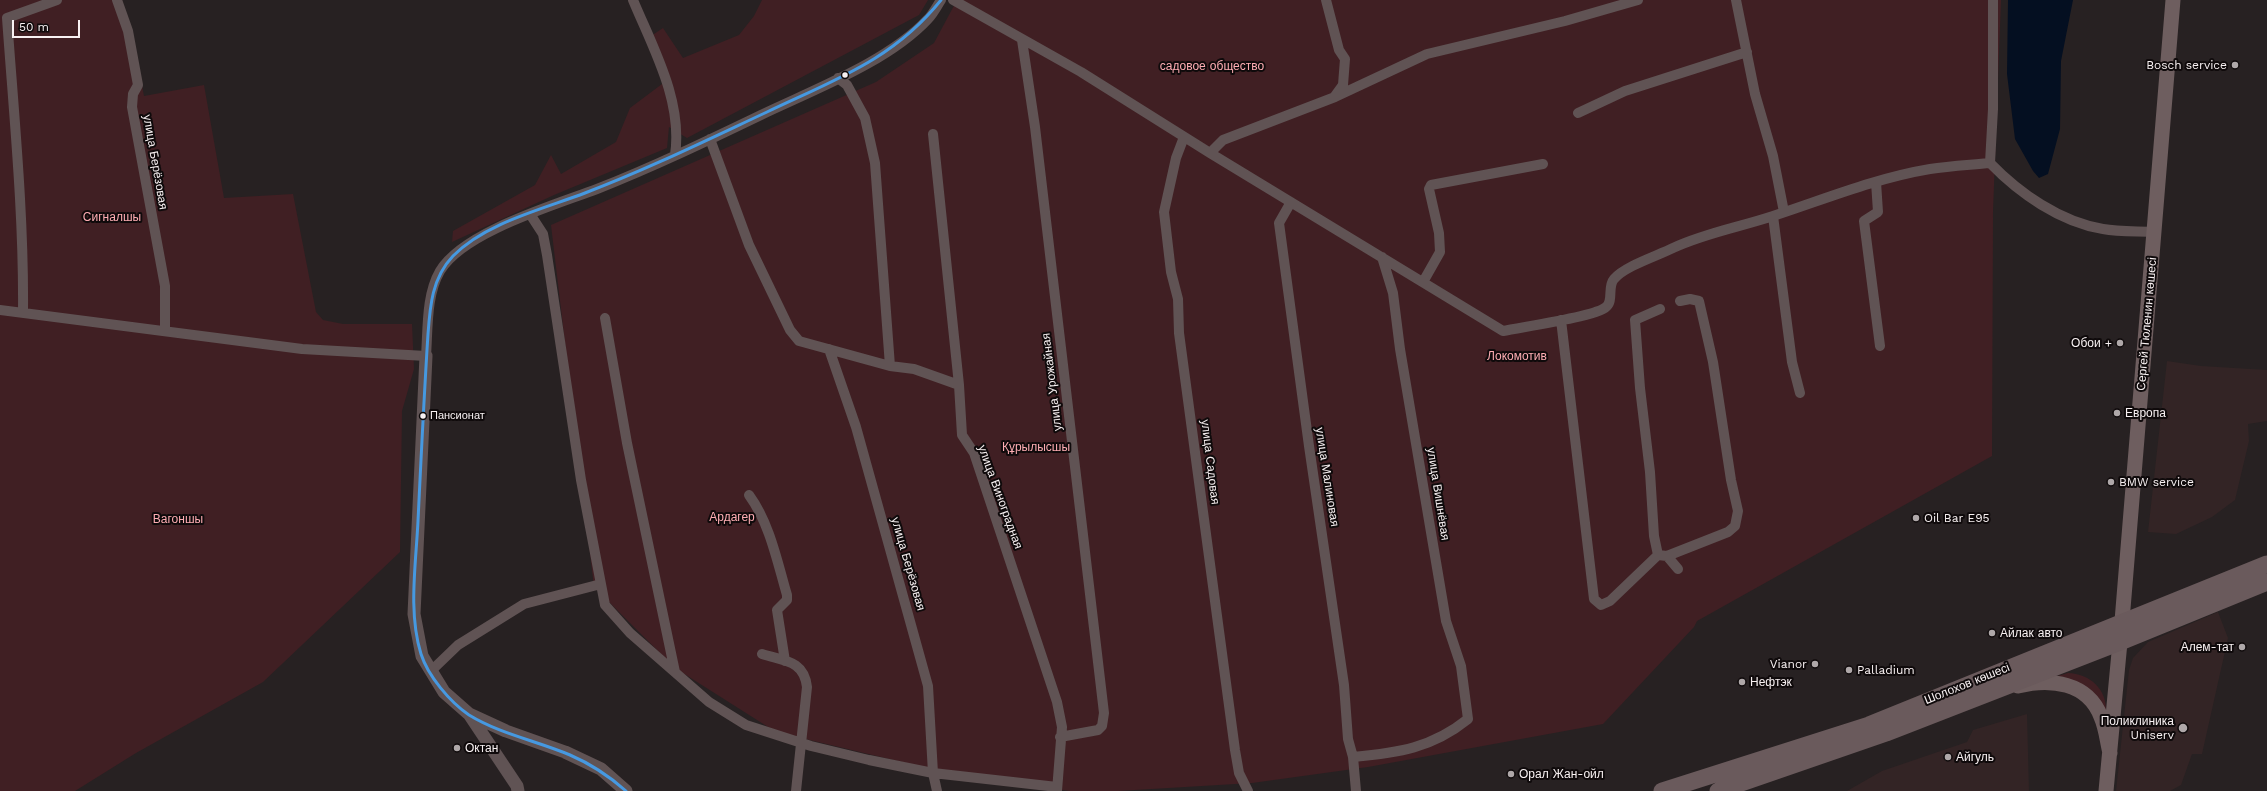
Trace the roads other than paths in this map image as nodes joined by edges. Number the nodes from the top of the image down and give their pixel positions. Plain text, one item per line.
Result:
1 (57, 0) edge
2 (117, 0) edge
3 (633, 0) edge
4 (941, 0) edge
5 (953, 0) edge
6 (1326, 0) edge
7 (1638, 0) edge
8 (1736, 0) edge
9 (1993, 0) edge
10 (2173, 0) edge
11 (1618, 3) edge
12 (1022, 40) junction
13 (1747, 52) junction
14 (838, 78) junction
15 (1335, 97) junction
16 (1578, 113) dead end
17 (933, 134) dead end
18 (1184, 137) junction
19 (710, 139) junction
20 (1210, 153) junction
21 (675, 154) junction
22 (1990, 163) junction
23 (1543, 164) dead end
24 (1876, 182) junction
25 (1291, 202) junction
26 (1784, 212) junction
27 (530, 214) junction
28 (1773, 216) junction
29 (2155, 232) junction
30 (1382, 257) junction
31 (1423, 282) junction
32 (1680, 301) dead end
33 (1660, 309) dead end
34 (0, 310) edge
35 (23, 313) junction
36 (605, 318) dead end
37 (1561, 320) junction
38 (165, 331) junction
39 (1880, 346) dead end
40 (829, 349) junction
41 (426, 356) junction
42 (890, 366) junction
43 (959, 385) junction
44 (1800, 393) dead end
45 (749, 495) dead end
46 (1663, 555) junction
47 (2267, 564) edge
48 (1678, 569) dead end
49 (2267, 582) edge
50 (601, 584) junction
51 (2122, 621) junction
52 (2120, 642) junction
53 (762, 654) dead end
54 (785, 661) junction
55 (431, 671) junction
56 (675, 672) junction
57 (1999, 690) junction
58 (469, 714) junction
59 (1060, 737) junction
60 (800, 742) junction
61 (2110, 753) junction
62 (1354, 757) junction
63 (933, 773) junction
64 (1057, 789) edge
65 (518, 791) edge
66 (626, 791) edge
67 (796, 791) edge
68 (937, 791) edge
69 (1248, 791) edge
70 (1356, 791) edge
71 (1662, 791) edge
72 (1718, 791) edge
73 (2106, 791) edge

1 - 35 street
2 - 38 street, улица Берёзовая
3 - 21 street
4 - 14 street
5 - 12 street
6 - 15 street
7 - 11 street
8 - 13 street
9 - 22 street
10 - 29 main road, Сергей Тюленин көшесі
11 - 15 street
12 - 18 street
12 - 59 street, улица Урожайная
13 - 16 street
13 - 26 street
14 - 19 street
14 - 42 street
15 - 20 street
17 - 43 street, улица Виноградная
18 - 20 street
18 - 69 street, улица Садовая
19 - 21 street
19 - 40 street
20 - 25 street
21 - 27 street
22 - 24 street
22 - 29 street
23 - 31 street
24 - 26 street
24 - 39 street
25 - 30 street
25 - 62 street, улица Малиновая
26 - 28 street
27 - 41 street
27 - 50 street
28 - 37 street
28 - 44 street
29 - 51 main road, Сергей Тюленин көшесі
30 - 31 street
30 - 62 street, улица Вишнёвая
31 - 37 street
32 - 46 street
33 - 46 street
34 - 35 street
35 - 38 street
36 - 56 street
37 - 46 street
38 - 41 street
40 - 42 street
40 - 63 street, улица Берёзовая
41 - 55 street
42 - 43 street
43 - 59 street, улица Виноградная
45 - 54 street
46 - 48 street
47 - 51 highway, Шолохов көшесі
49 - 52 highway, Шолохов көшесі
50 - 55 street
50 - 56 street
51 - 52 highway, Сергей Тюленин көшесі
51 - 71 highway, Шолохов көшесі
52 - 57 highway, Шолохов көшесі
52 - 61 main road, Сергей Тюленин көшесі
53 - 54 street
54 - 60 street
55 - 58 street
56 - 60 street
57 - 61 main road
57 - 72 highway, Шолохов көшесі
58 - 65 street
58 - 66 street
59 - 64 street, улица Виноградная
60 - 63 street
60 - 67 street
61 - 73 main road, Сергей Тюленин көшесі
62 - 70 street, улица Малиновая
63 - 64 street
63 - 68 street, улица Берёзовая

